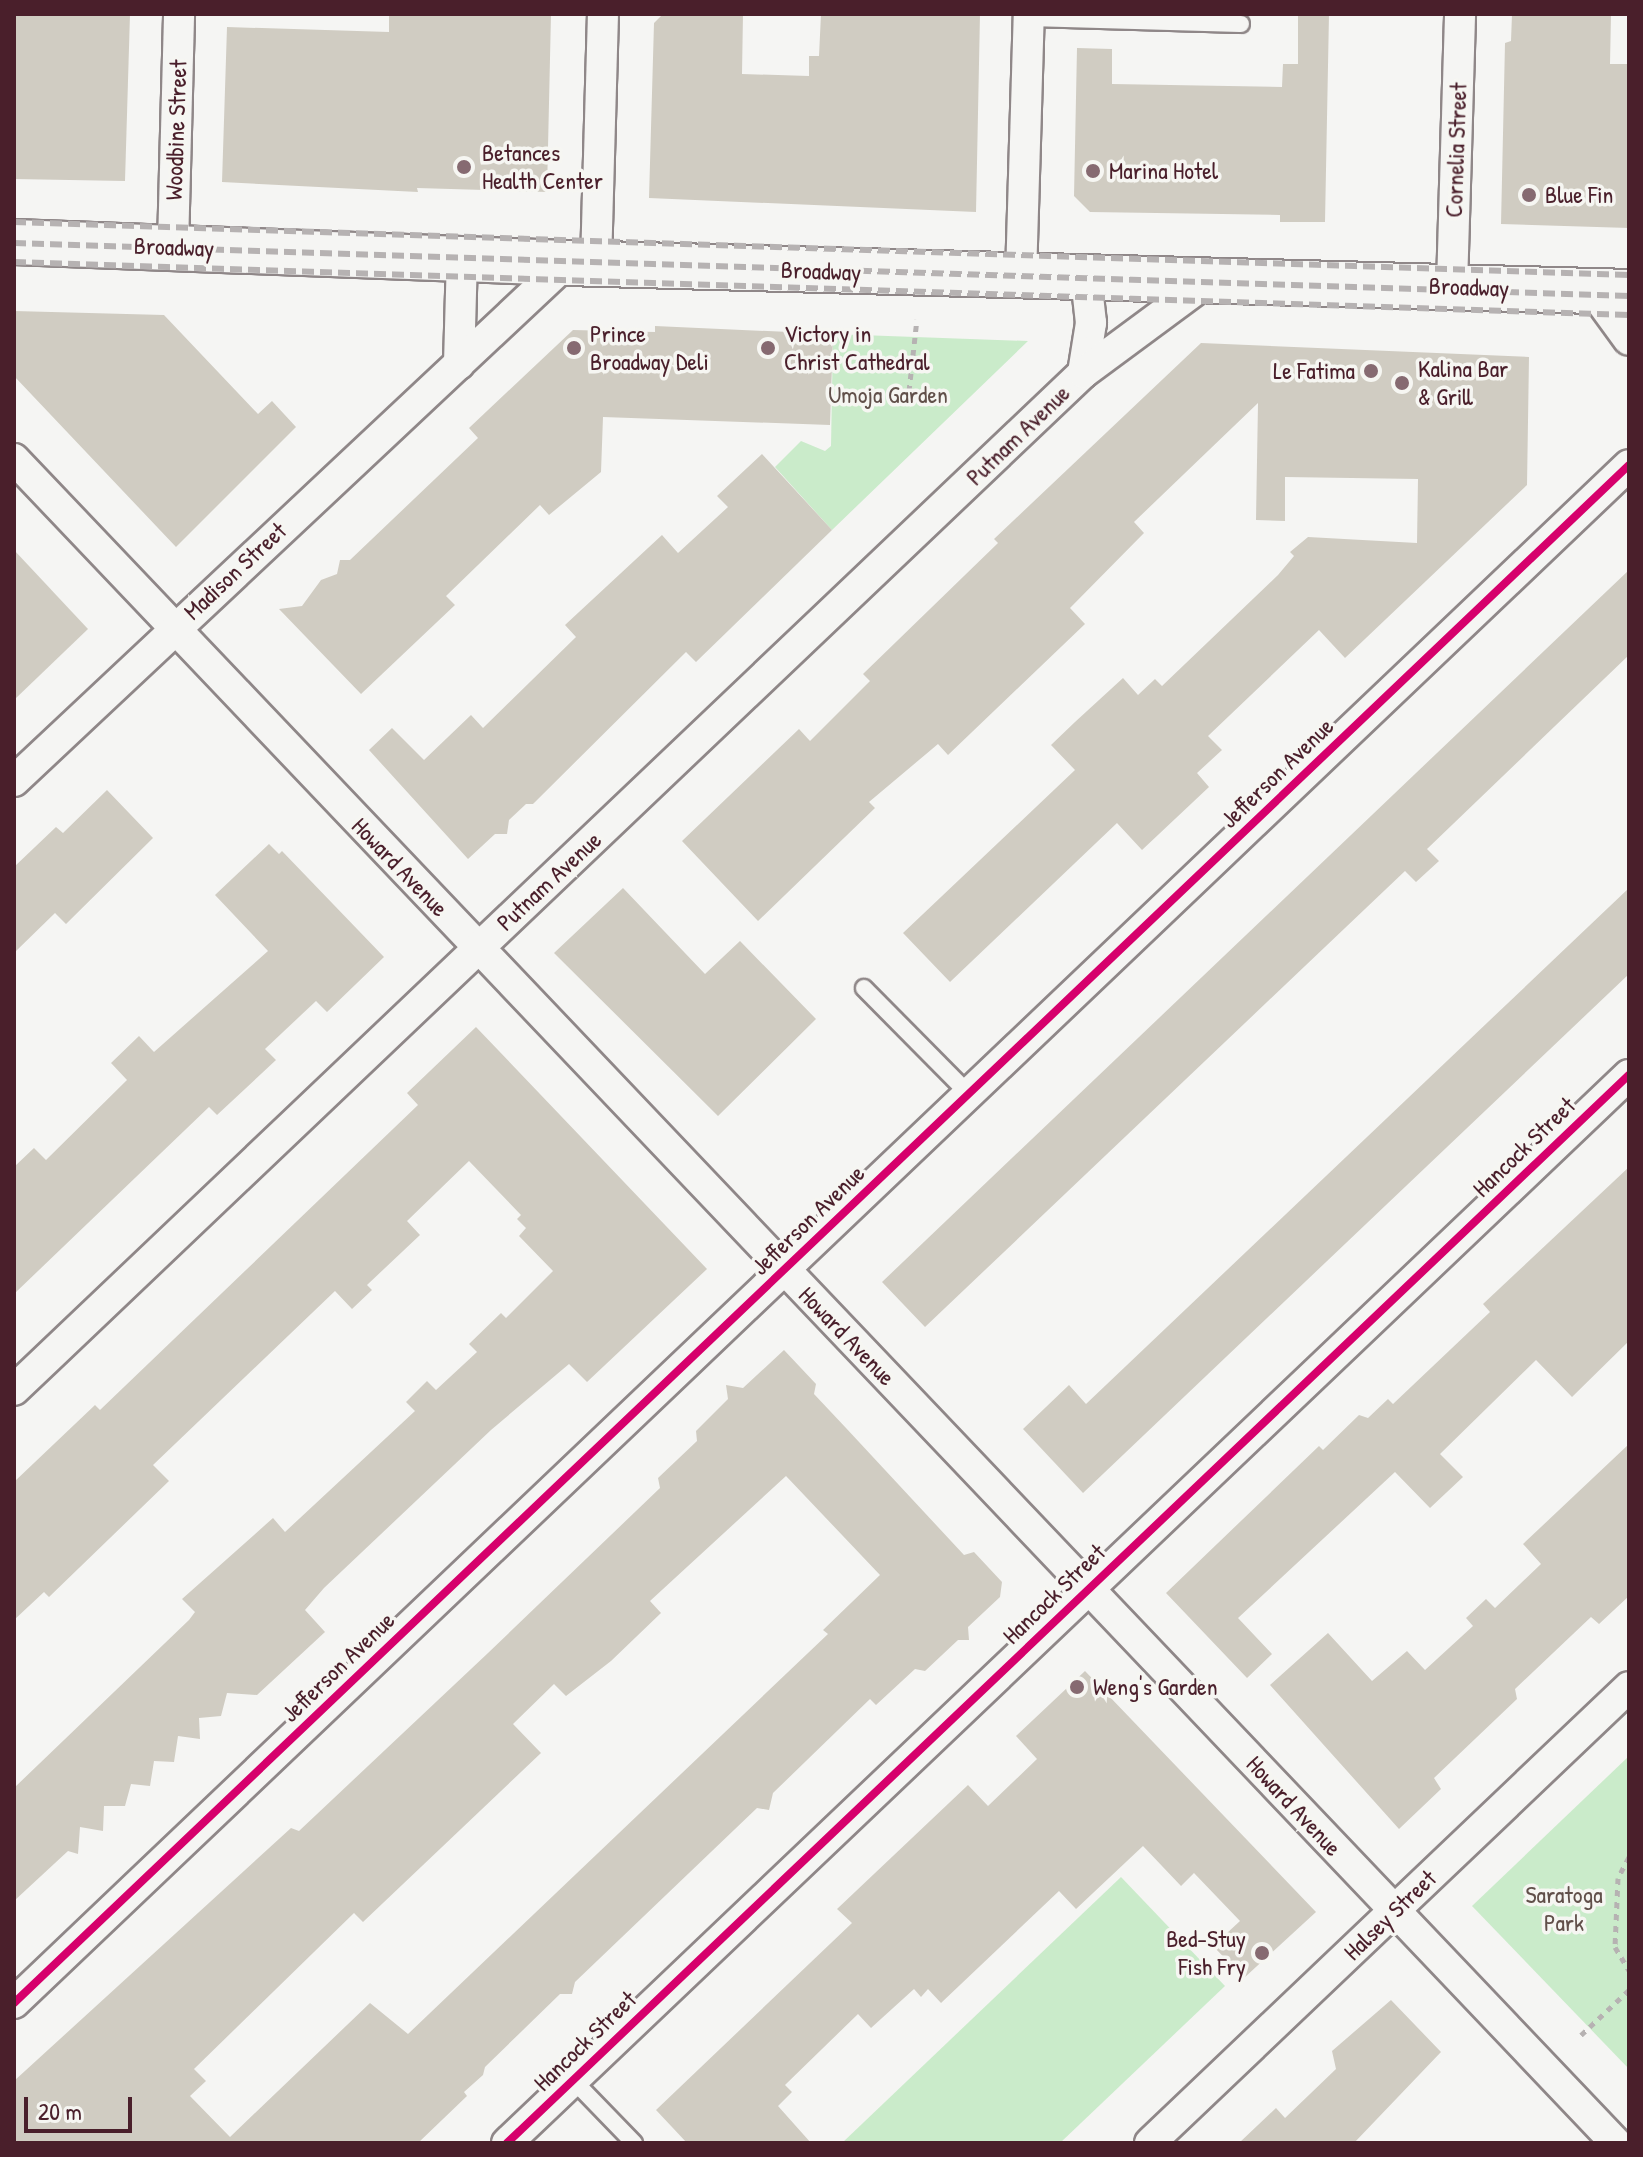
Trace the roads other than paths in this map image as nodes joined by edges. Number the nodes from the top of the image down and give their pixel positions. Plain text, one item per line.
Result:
1 (179, 14) edge
2 (603, 14) edge
3 (1460, 14) edge
4 (1029, 16) edge
5 (1241, 24) dead end
6 (14, 242) edge
7 (173, 246) junction
8 (462, 259) junction
9 (581, 264) junction
10 (1021, 277) junction
11 (1086, 278) junction
12 (1206, 282) junction
13 (1452, 286) junction
14 (1612, 292) edge
15 (1629, 340) edge
16 (459, 364) junction
17 (1083, 373) junction
18 (14, 459) edge
19 (1629, 465) edge
20 (174, 629) junction
21 (14, 781) edge
22 (477, 949) junction
23 (864, 988) dead end
24 (1629, 1075) edge
25 (969, 1094) junction
26 (784, 1270) junction
27 (14, 1390) edge
28 (1088, 1589) junction
29 (1629, 1687) edge
30 (1394, 1911) junction
31 (14, 2003) edge
32 (573, 2080) junction
33 (507, 2143) edge
34 (634, 2143) edge
35 (1150, 2143) edge
36 (1616, 2143) edge

1 - 7 street, Woodbine Street
2 - 9 street
3 - 13 street, Cornelia Street
4 - 5 lane
4 - 10 street
6 - 7 main road, Broadway
7 - 8 main road, Broadway
8 - 9 main road, Broadway
8 - 16 street
9 - 10 main road, Broadway
9 - 16 street, Madison Street
10 - 11 main road, Broadway
11 - 12 main road, Broadway
11 - 17 street, Putnam Avenue
12 - 13 main road, Broadway
12 - 17 street, Putnam Avenue
13 - 14 main road, Broadway
14 - 15 street
16 - 20 street, Madison Street
17 - 22 street, Putnam Avenue
18 - 20 street, Howard Avenue
19 - 25 street, Jefferson Avenue
20 - 21 street, Madison Street
20 - 22 street, Howard Avenue
22 - 26 street, Howard Avenue
22 - 27 street, Putnam Avenue
23 - 25 lane
24 - 28 street, Hancock Street
25 - 26 street, Jefferson Avenue
26 - 28 street, Howard Avenue
26 - 31 street, Jefferson Avenue
28 - 30 street, Howard Avenue
28 - 32 street, Hancock Street
29 - 30 street, Halsey Street
30 - 35 street, Halsey Street
30 - 36 street, Howard Avenue
32 - 33 street, Hancock Street
32 - 34 lane

